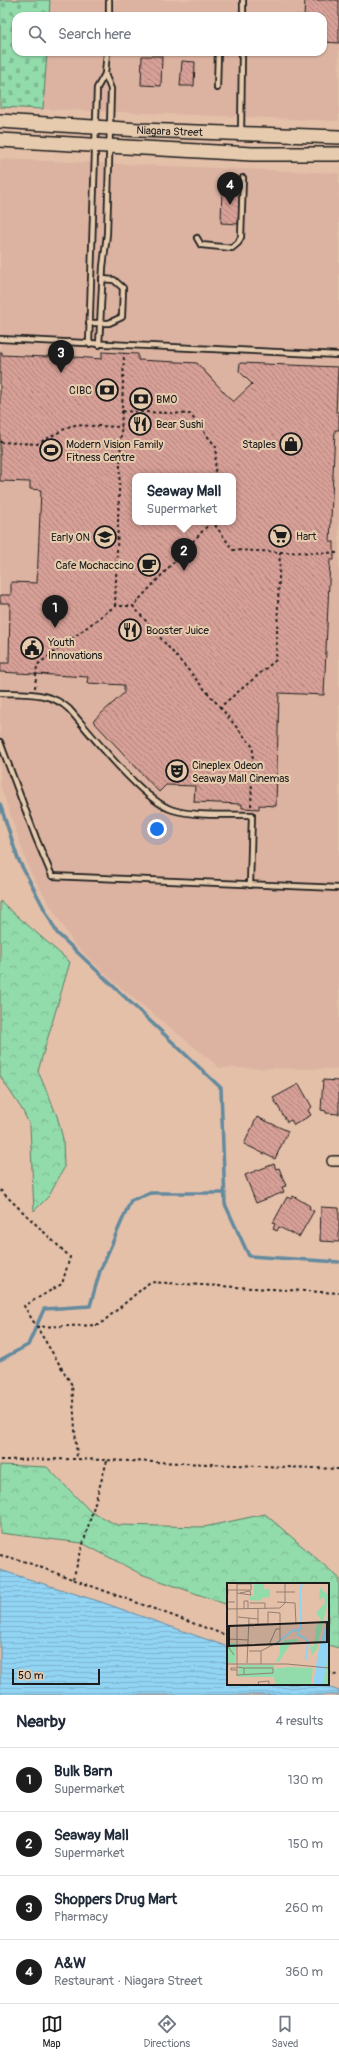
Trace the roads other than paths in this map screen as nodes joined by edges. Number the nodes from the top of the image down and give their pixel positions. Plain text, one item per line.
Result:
1 (109, 0) edge
2 (243, 0) edge
3 (109, 12) edge
4 (243, 12) edge
5 (107, 56) edge
6 (218, 56) edge
7 (242, 56) edge
8 (105, 74) junction
9 (217, 88) dead end
10 (0, 121) edge
11 (95, 126) junction
12 (110, 128) junction
13 (241, 134) junction
14 (339, 137) edge
15 (0, 140) edge
16 (94, 145) junction
17 (109, 146) junction
18 (339, 154) edge
19 (243, 178) dead end
20 (197, 238) dead end
21 (102, 279) junction
22 (89, 323) junction
23 (100, 324) junction
24 (0, 339) edge
25 (88, 344) junction
26 (99, 345) junction
27 (339, 355) edge
28 (0, 693) edge
29 (0, 742) edge
30 (250, 884) junction
31 (339, 888) edge

1 - 3 lane
2 - 4 lane
5 - 8 lane
6 - 9 lane
7 - 13 lane
8 - 11 lane
8 - 12 lane
10 - 11 main road, Niagara Street
11 - 12 main road, Niagara Street
11 - 16 lane
12 - 13 main road, Niagara Street
12 - 17 lane
13 - 14 main road, Niagara Street
15 - 16 main road, Niagara Street
16 - 17 main road, Niagara Street
16 - 22 lane
17 - 18 main road, Niagara Street
17 - 21 lane
19 - 20 lane
21 - 23 lane
21 - 23 lane
22 - 23 lane
22 - 25 lane
23 - 26 lane
24 - 25 lane
25 - 26 lane
26 - 27 lane
28 - 30 lane
29 - 30 lane
30 - 31 lane

